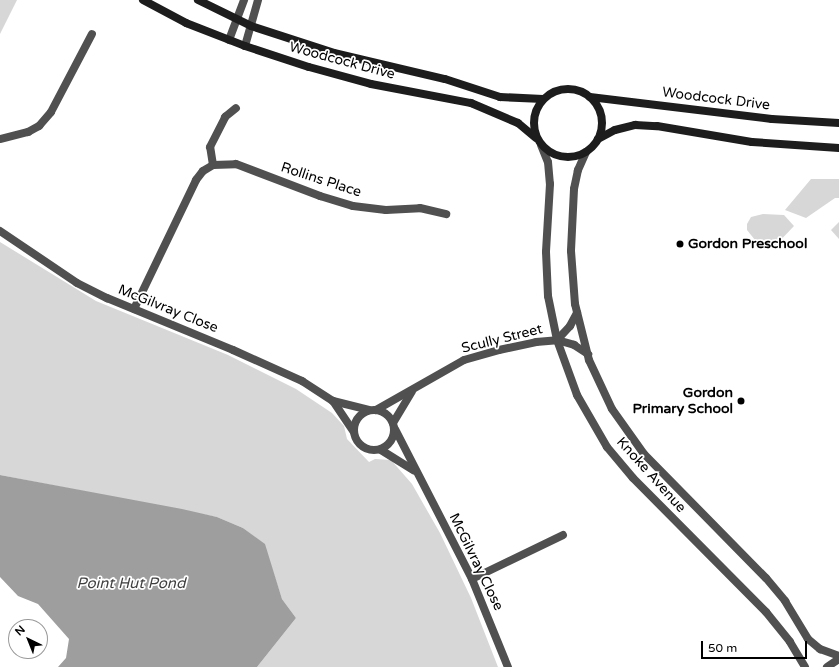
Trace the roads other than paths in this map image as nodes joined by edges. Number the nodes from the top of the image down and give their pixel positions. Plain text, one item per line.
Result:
1 (143, 0) edge
2 (198, 0) edge
3 (244, 0) edge
4 (258, 0) edge
5 (237, 20) junction
6 (251, 26) junction
7 (92, 34) dead end
8 (229, 40) junction
9 (244, 46) junction
10 (590, 96) junction
11 (543, 99) junction
12 (236, 108) dead end
13 (839, 123) edge
14 (0, 138) edge
15 (598, 139) junction
16 (539, 141) junction
17 (839, 148) edge
18 (586, 152) junction
19 (213, 164) junction
20 (446, 214) dead end
21 (0, 231) edge
22 (134, 309) junction
23 (577, 313) junction
24 (557, 340) junction
25 (588, 354) junction
26 (412, 390) junction
27 (333, 401) junction
28 (372, 410) junction
29 (394, 426) junction
30 (354, 432) junction
31 (381, 450) junction
32 (415, 472) junction
33 (563, 535) dead end
34 (472, 579) junction
35 (839, 658) edge
36 (508, 667) edge
37 (806, 667) edge
38 (827, 667) edge

1 - 8 main road, Woodcock Drive
2 - 5 main road, Woodcock Drive
3 - 5 street
4 - 6 street
5 - 6 main road, Woodcock Drive
5 - 8 street
6 - 9 street
6 - 11 main road, Woodcock Drive
7 - 14 street
8 - 9 main road, Woodcock Drive
9 - 16 main road, Woodcock Drive
10 - 11 main road
10 - 13 main road, Woodcock Drive
10 - 15 main road
11 - 16 main road
12 - 19 street
15 - 17 main road
15 - 18 main road
16 - 18 main road
16 - 24 street, Knoke Avenue
18 - 23 street, Knoke Avenue
19 - 20 street, Rollins Place
19 - 22 street
21 - 22 street, McGilvray Close
22 - 27 street, McGilvray Close
23 - 24 street, Scully Street
23 - 25 street, Knoke Avenue
24 - 25 street, Scully Street
24 - 26 street, Scully Street
24 - 37 street, Knoke Avenue
25 - 35 street, Knoke Avenue
26 - 28 street, Scully Street
26 - 29 street, Scully Street
27 - 28 street, McGilvray Close
27 - 30 street, McGilvray Close
28 - 29 street
28 - 30 street
29 - 31 street
29 - 32 street, McGilvray Close
30 - 31 street
31 - 32 street, McGilvray Close
32 - 34 street, McGilvray Close
33 - 34 street
34 - 36 street, McGilvray Close
35 - 38 street

